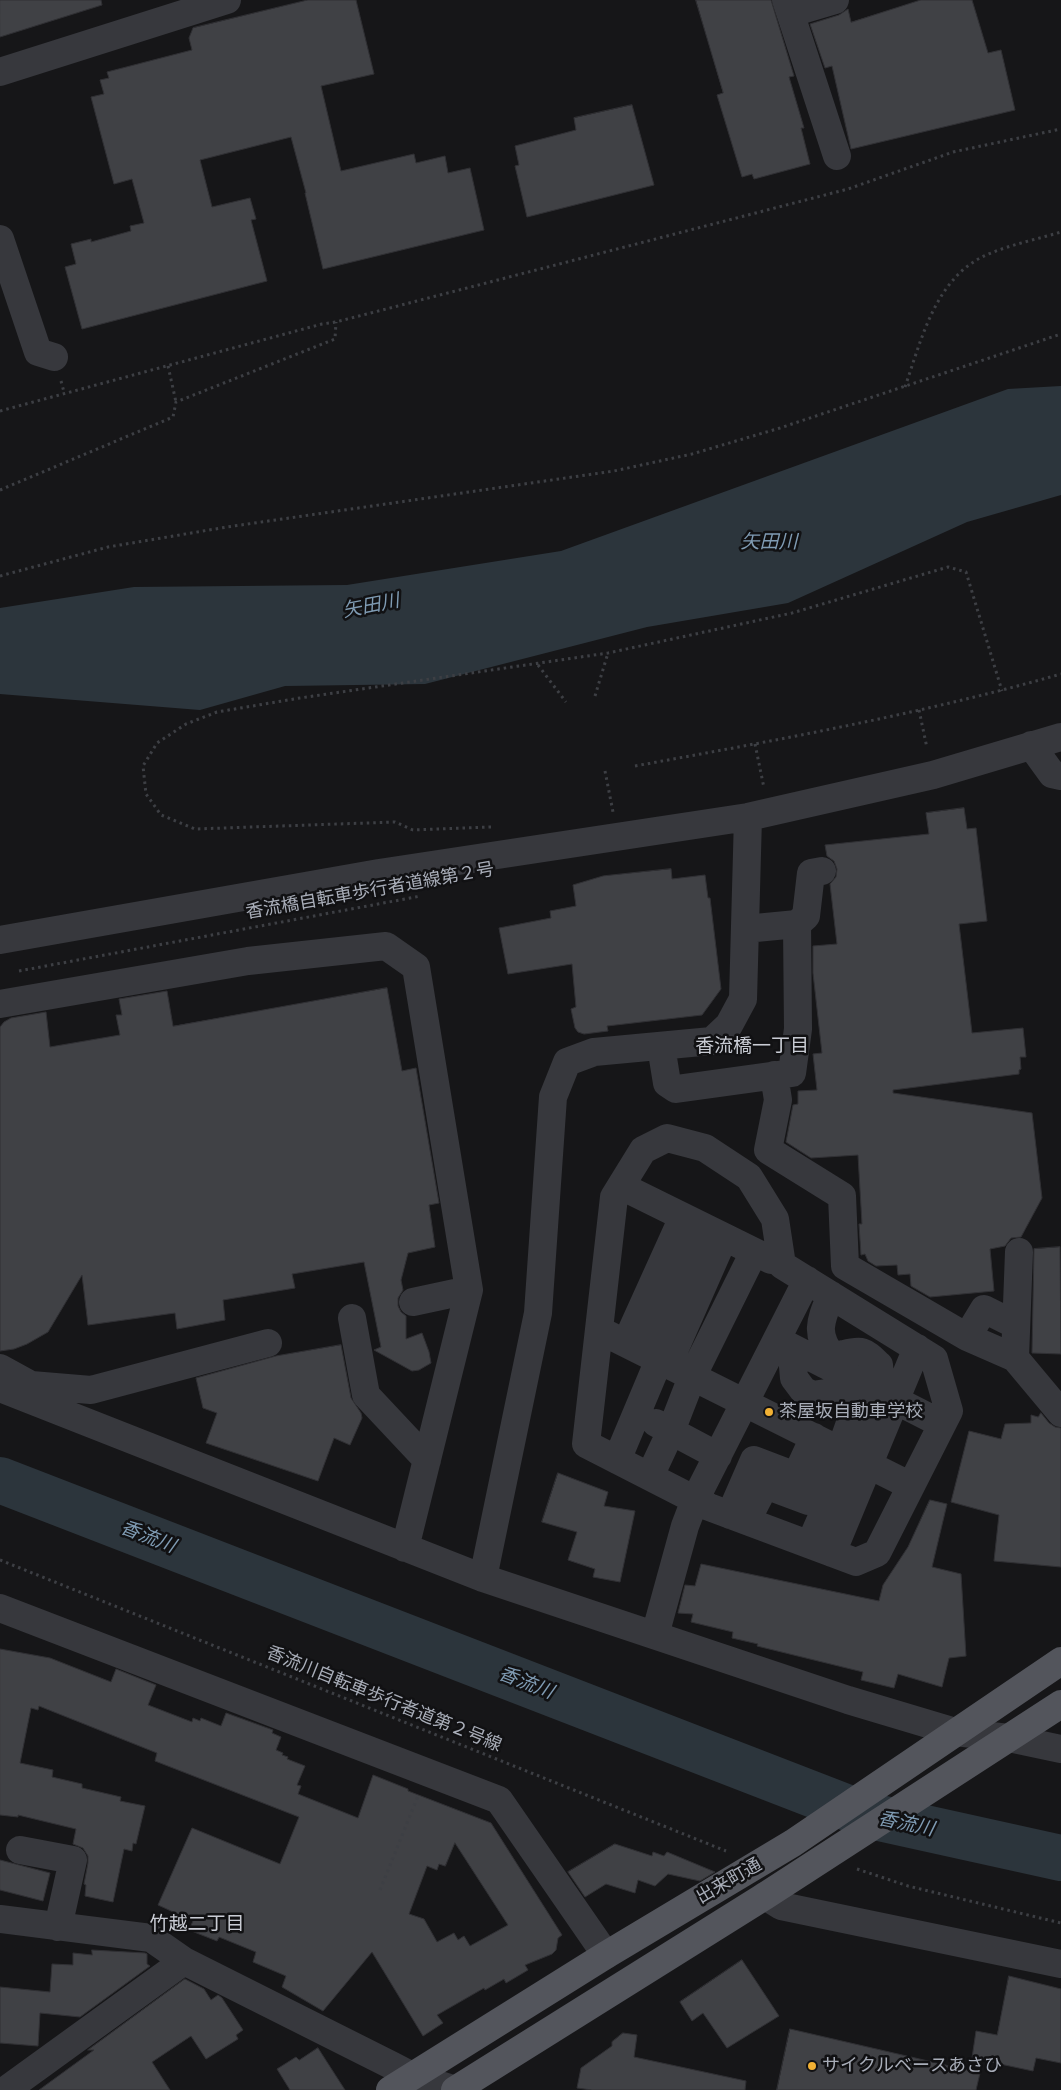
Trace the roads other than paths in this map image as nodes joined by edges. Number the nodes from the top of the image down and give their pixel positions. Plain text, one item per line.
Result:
1 (226, 0) edge
2 (835, 0) edge
3 (788, 7) edge
4 (0, 72) edge
5 (837, 156) dead end
6 (0, 239) edge
7 (54, 357) dead end
8 (1061, 736) edge
9 (1032, 745) junction
10 (1061, 776) edge
11 (758, 815) junction
12 (822, 871) dead end
13 (797, 924) junction
14 (745, 929) junction
15 (0, 940) edge
16 (0, 1004) edge
17 (661, 1046) junction
18 (774, 1076) junction
19 (621, 1186) junction
20 (703, 1226) junction
21 (754, 1252) junction
22 (1019, 1252) dead end
23 (782, 1265) junction
24 (807, 1280) junction
25 (690, 1282) junction
26 (469, 1290) junction
27 (831, 1295) junction
28 (413, 1302) dead end
29 (728, 1304) junction
30 (352, 1318) dead end
31 (878, 1324) junction
32 (1016, 1325) junction
33 (599, 1330) junction
34 (967, 1337) junction
35 (268, 1343) dead end
36 (788, 1346) junction
37 (916, 1348) junction
38 (865, 1353) junction
39 (649, 1355) junction
40 (1015, 1358) junction
41 (0, 1368) edge
42 (836, 1372) junction
43 (692, 1376) junction
44 (0, 1388) edge
45 (91, 1390) junction
46 (885, 1395) junction
47 (746, 1403) junction
48 (636, 1413) junction
49 (1061, 1413) edge
50 (88, 1422) junction
51 (942, 1424) junction
52 (671, 1431) junction
53 (841, 1451) junction
54 (718, 1456) junction
55 (427, 1460) junction
56 (617, 1460) junction
57 (650, 1476) junction
58 (911, 1486) junction
59 (695, 1500) junction
60 (738, 1518) junction
61 (405, 1548) junction
62 (821, 1549) junction
63 (483, 1578) junction
64 (0, 1608) edge
65 (654, 1635) junction
66 (1061, 1662) edge
67 (1061, 1704) edge
68 (955, 1732) junction
69 (1009, 1738) junction
70 (1061, 1749) edge
71 (20, 1850) dead end
72 (765, 1896) junction
73 (0, 1920) edge
74 (58, 1926) junction
75 (606, 1954) junction
76 (184, 1961) junction
77 (1061, 1964) edge
78 (401, 2083) edge
79 (6, 2090) edge
80 (456, 2090) edge

1 - 4 street
2 - 3 street
3 - 5 street
6 - 7 street
8 - 9 street
9 - 10 street
9 - 11 street
11 - 14 street
11 - 15 street
12 - 13 street
13 - 14 street
13 - 18 street
14 - 17 street
16 - 26 street
17 - 18 street
17 - 63 street
18 - 34 street
19 - 20 street
19 - 23 street
19 - 33 street
20 - 21 street
20 - 25 street
20 - 39 street
21 - 23 street
21 - 29 street
22 - 32 street
23 - 24 street
24 - 27 street
24 - 36 street
25 - 29 street
25 - 39 street
26 - 28 street
26 - 55 street
27 - 31 street
27 - 42 street
29 - 43 street
30 - 55 street
31 - 37 street
31 - 38 street
32 - 34 street
32 - 40 street
33 - 39 street
33 - 56 street
34 - 40 street
35 - 45 street
36 - 42 street
36 - 47 street
37 - 46 street
37 - 51 street
38 - 42 street
38 - 46 street
39 - 43 street
39 - 48 street
40 - 49 street
41 - 45 street
42 - 46 street
42 - 53 street
43 - 47 street
43 - 52 street
44 - 50 street
45 - 50 street
46 - 51 street
46 - 53 street
47 - 53 street
47 - 54 street
48 - 52 street
48 - 56 street
50 - 61 street
51 - 58 street
52 - 54 street
52 - 57 street
53 - 58 street
53 - 60 street
53 - 62 street
54 - 59 street
55 - 61 street
56 - 57 street
57 - 59 street
58 - 62 street
59 - 60 street
59 - 65 street
60 - 62 street
61 - 63 street
63 - 65 street
64 - 75 street
65 - 68 street
66 - 68 main road, 出来町通
67 - 69 main road, 出来町通
68 - 69 street
68 - 75 main road, 出来町通
69 - 70 street
69 - 72 main road, 出来町通
71 - 74 street
72 - 77 street
72 - 80 main road, 出来町通
73 - 74 street
74 - 76 street
75 - 78 main road, 出来町通
76 - 78 street
76 - 79 street
78 - 80 street

